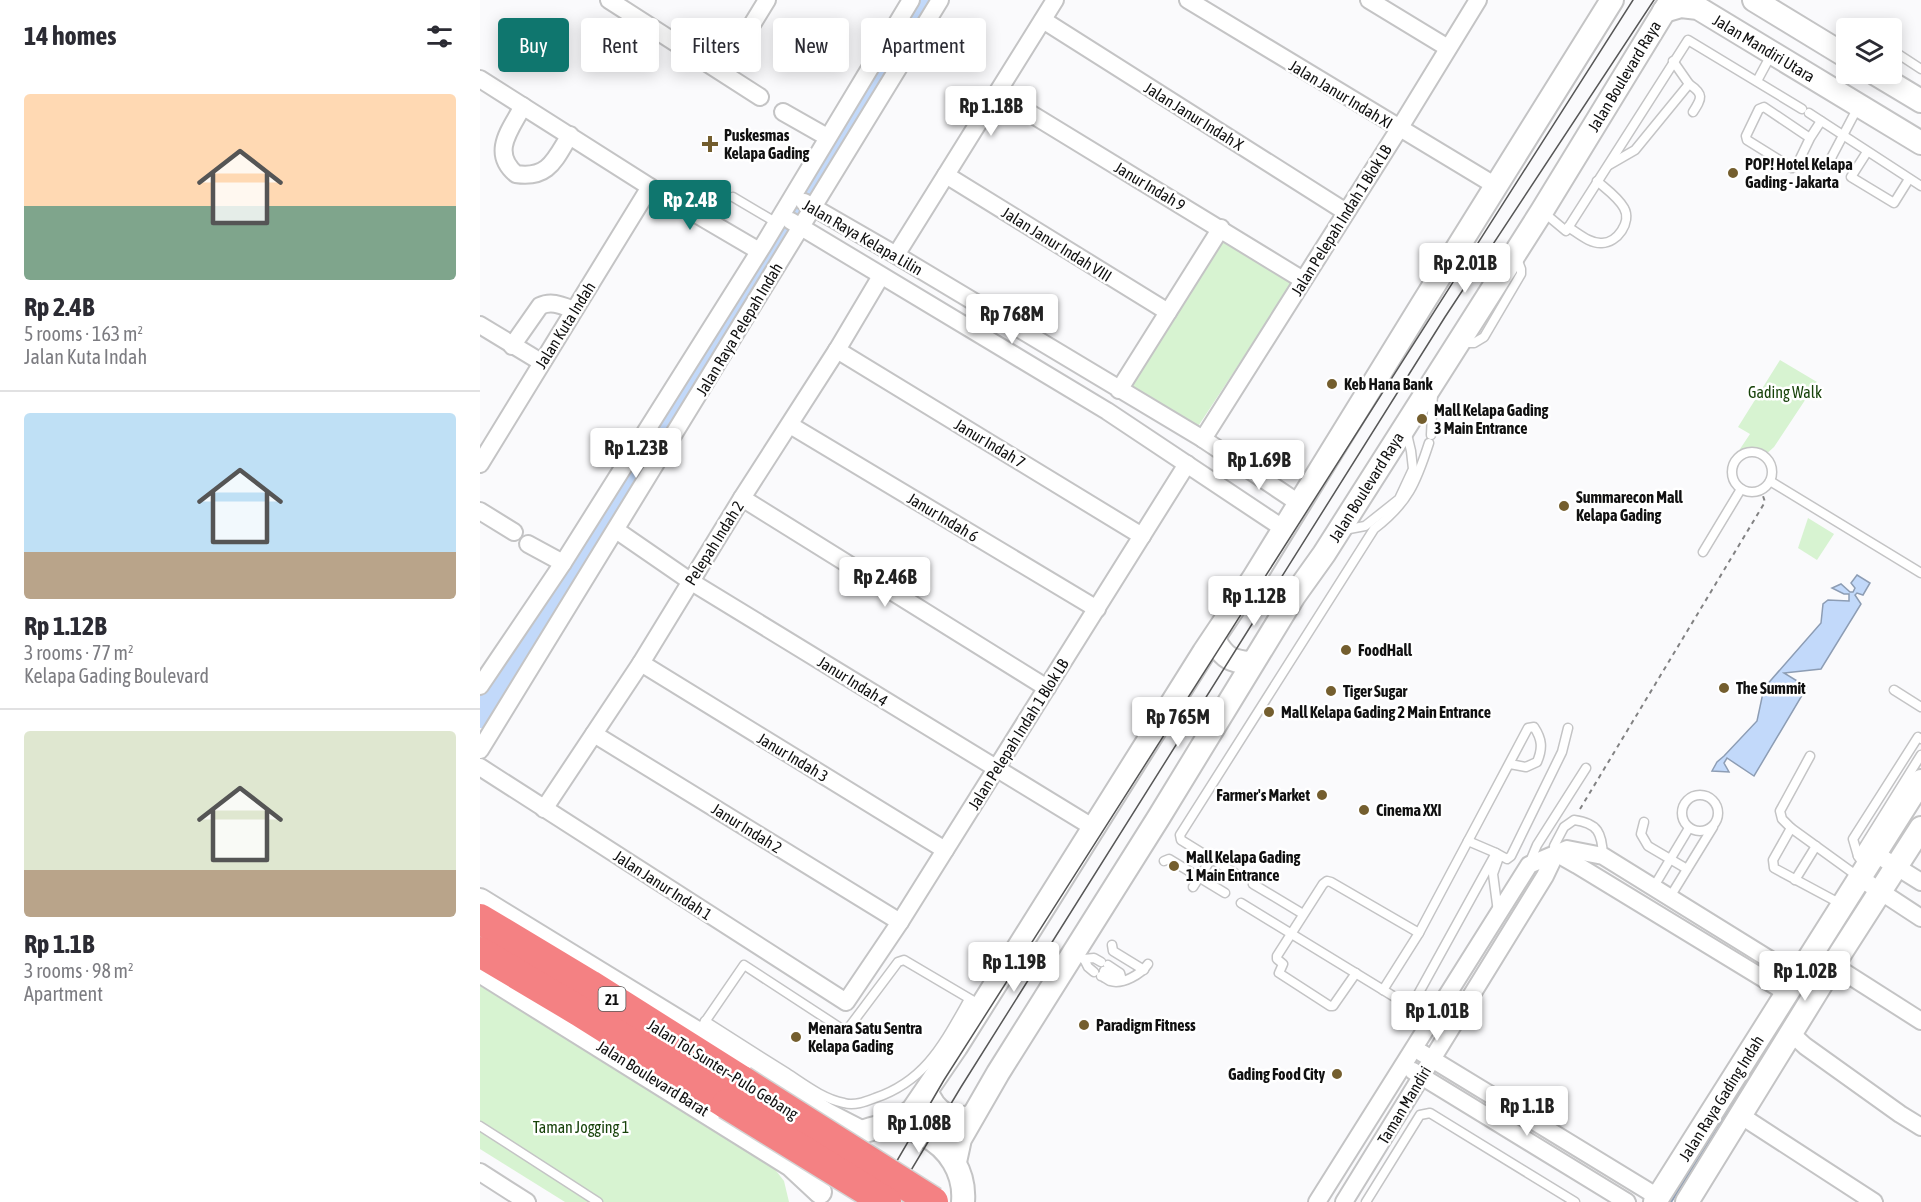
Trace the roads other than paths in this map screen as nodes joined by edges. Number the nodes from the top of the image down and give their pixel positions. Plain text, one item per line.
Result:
1 (767, 0) edge
2 (911, 0) edge
3 (940, 0) edge
4 (1055, 0) edge
5 (1188, 0) edge
6 (1369, 0) edge
7 (1478, 0) edge
8 (1612, 0) edge
9 (1754, 0) edge
10 (616, 2) edge
11 (1668, 5) edge
12 (756, 18) edge
13 (1043, 20) junction
14 (671, 38) edge
15 (1448, 48) junction
16 (1836, 50) edge
17 (1772, 53) junction
18 (1902, 57) edge
19 (1673, 61) junction
20 (1921, 69) edge
21 (723, 72) edge
22 (480, 79) edge
23 (1757, 81) junction
24 (1689, 84) junction
25 (1893, 84) edge
26 (997, 93) junction
27 (760, 97) dead end
28 (1921, 101) edge
29 (1859, 105) junction
30 (523, 106) junction
31 (783, 112) dead end
32 (1693, 112) dead end
33 (1821, 121) junction
34 (1399, 129) junction
35 (570, 135) junction
36 (1843, 136) junction
37 (827, 137) junction
38 (1810, 138) junction
39 (1921, 143) edge
40 (1867, 152) junction
41 (1829, 162) dead end
42 (1606, 167) junction
43 (946, 175) junction
44 (1909, 179) junction
45 (1597, 181) junction
46 (1496, 186) junction
47 (1921, 186) edge
48 (651, 187) junction
49 (733, 197) dead end
50 (803, 202) junction
51 (1542, 211) junction
52 (1346, 212) junction
53 (789, 222) junction
54 (1568, 227) junction
55 (1221, 228) junction
56 (761, 248) junction
57 (896, 255) junction
58 (881, 276) junction
59 (1303, 280) junction
60 (574, 310) junction
61 (1168, 312) junction
62 (480, 325) edge
63 (512, 346) junction
64 (837, 350) junction
65 (541, 362) junction
66 (1433, 381) junction
67 (1119, 390) junction
68 (1405, 424) junction
69 (789, 425) junction
70 (1203, 439) junction
71 (1238, 463) junction
72 (480, 464) edge
73 (1187, 464) junction
74 (1770, 481) junction
75 (1223, 488) junction
76 (1741, 489) junction
77 (742, 498) junction
78 (1300, 504) junction
79 (480, 511) edge
80 (1370, 528) junction
81 (1284, 529) junction
82 (616, 530) junction
83 (1338, 531) junction
84 (514, 532) dead end
85 (1142, 537) junction
86 (528, 544) dead end
87 (1702, 552) dead end
88 (563, 563) junction
89 (1921, 573) edge
90 (690, 581) junction
91 (1097, 609) junction
92 (1210, 647) junction
93 (641, 663) junction
94 (1246, 671) junction
95 (480, 686) edge
96 (1047, 688) junction
97 (1894, 690) dead end
98 (1921, 707) edge
99 (1568, 728) dead end
100 (594, 734) junction
101 (1921, 739) edge
102 (480, 750) edge
103 (1921, 755) edge
104 (1810, 756) dead end
105 (1510, 764) junction
106 (480, 767) edge
107 (1586, 768) dead end
108 (996, 769) junction
109 (1921, 781) edge
110 (544, 809) junction
111 (1644, 822) dead end
112 (1714, 824) junction
113 (1094, 828) junction
114 (1689, 828) junction
115 (1791, 828) junction
116 (1921, 828) edge
117 (1468, 841) junction
118 (1816, 846) junction
119 (945, 850) junction
120 (1561, 851) junction
121 (1498, 854) junction
122 (1603, 856) junction
123 (1211, 859) junction
124 (1670, 859) junction
125 (1164, 861) dead end
126 (1529, 864) junction
127 (1897, 867) junction
128 (1687, 869) junction
129 (1236, 874) dead end
130 (1869, 874) junction
131 (1199, 876) junction
132 (1795, 880) junction
133 (1921, 882) edge
134 (1253, 884) dead end
135 (1193, 887) dead end
136 (1653, 888) junction
137 (1225, 893) dead end
138 (1670, 897) junction
139 (480, 900) edge
140 (1241, 903) dead end
141 (1842, 904) junction
142 (1643, 905) junction
143 (1498, 912) junction
144 (1303, 914) junction
145 (1660, 915) junction
146 (1921, 918) edge
147 (480, 919) edge
148 (900, 922) junction
149 (1419, 933) junction
150 (1290, 934) junction
151 (1112, 945) dead end
152 (480, 952) edge
153 (1077, 960) junction
154 (1833, 965) junction
155 (480, 971) edge
156 (1356, 973) junction
157 (1792, 985) junction
158 (1383, 990) junction
159 (846, 1002) joint
160 (981, 1007) junction
161 (1410, 1007) junction
162 (1431, 1018) junction
163 (1921, 1021) edge
164 (701, 1027) junction
165 (1791, 1033) junction
166 (1413, 1048) junction
167 (1431, 1059) junction
168 (1403, 1065) junction
169 (1421, 1075) junction
170 (927, 1092) junction
171 (1516, 1110) junction
172 (826, 1114) junction
173 (1740, 1115) junction
174 (972, 1117) junction
175 (895, 1125) junction
176 (480, 1126) edge
177 (1505, 1127) junction
178 (1921, 1127) edge
179 (861, 1132) junction
180 (955, 1162) junction
181 (791, 1165) junction
182 (480, 1172) edge
183 (820, 1197) edge
184 (1695, 1199) edge
185 (965, 1200) edge
186 (1657, 1200) edge
187 (527, 1202) edge
188 (598, 1202) edge
189 (886, 1202) edge
190 (933, 1202) edge
191 (1317, 1202) edge
192 (1344, 1202) edge
193 (1366, 1202) edge
194 (1575, 1202) edge
195 (1627, 1202) edge
196 (1874, 1202) edge

1 - 12 street
2 - 37 street, Jalan Raya Pelepah Indah
3 - 50 street, Jalan Raya Pelepah Indah
4 - 13 street
5 - 34 street, Jalan Janur Indah XI
6 - 15 street
7 - 15 street, Jalan Pelepah Indah 1 Blok LB
8 - 46 main road
9 - 16 main road
10 - 14 street
11 - 17 main road, Jalan Mandiri Utara
11 - 51 main road, Jalan Boulevard Raya
13 - 26 street
13 - 52 street, Jalan Janur Indah X
15 - 34 street, Jalan Pelepah Indah 1 Blok LB
17 - 23 lane
17 - 29 main road, Jalan Mandiri Utara
18 - 20 lane
19 - 23 lane
19 - 24 lane
19 - 42 lane
21 - 27 street
22 - 30 street
23 - 33 lane
24 - 32 lane
24 - 42 lane
25 - 28 main road
26 - 43 street
26 - 55 street, Janur Indah 9
29 - 36 lane
29 - 39 main road, Jalan Mandiri Utara
30 - 35 street
30 - 35 street
31 - 37 street
33 - 36 lane
33 - 38 lane
34 - 46 street, Jalan Janur Indah XI
34 - 52 street, Jalan Pelepah Indah 1 Blok LB
35 - 48 street
36 - 40 lane
36 - 41 lane
37 - 50 street, Jalan Raya Pelepah Indah
38 - 38 lane
40 - 44 lane
40 - 44 lane
42 - 45 lane
43 - 57 street
43 - 61 street, Jalan Janur Indah VIII
44 - 47 lane
45 - 54 lane
45 - 54 lane
46 - 78 main road
48 - 56 street
48 - 60 street, Jalan Kuta Indah
49 - 53 lane
50 - 53 street, Jalan Raya Pelepah Indah
50 - 53 street, Jalan Raya Pelepah Indah
50 - 57 street, Jalan Raya Kelapa Lilin
51 - 54 lane
51 - 66 main road, Jalan Boulevard Raya
52 - 59 street, Jalan Pelepah Indah 1 Blok LB
53 - 56 street, Jalan Raya Pelepah Indah
53 - 58 street, Jalan Raya Kelapa Lilin
53 - 82 street, Jalan Raya Pelepah Indah
55 - 59 street, Janur Indah 9
55 - 61 street
56 - 88 street, Jalan Raya Pelepah Indah
57 - 67 street, Jalan Raya Kelapa Lilin
58 - 64 street, Pelepah Indah 2
58 - 73 street, Jalan Raya Kelapa Lilin
59 - 70 street, Jalan Pelepah Indah 1 Blok LB
60 - 63 street
60 - 65 street, Jalan Kuta Indah
61 - 67 street
62 - 63 street
63 - 65 street
64 - 69 street, Pelepah Indah 2
64 - 85 street, Janur Indah 7
65 - 72 street, Jalan Kuta Indah
66 - 68 main road, Jalan Boulevard Raya
66 - 80 lane
67 - 70 street, Jalan Raya Kelapa Lilin
68 - 80 lane
68 - 83 main road, Jalan Boulevard Raya
69 - 77 street, Pelepah Indah 2
69 - 91 street, Janur Indah 6
70 - 71 street, Jalan Raya Kelapa Lilin
71 - 75 street
71 - 78 street, Jalan Raya Kelapa Lilin
73 - 75 street, Jalan Raya Kelapa Lilin
73 - 85 street, Jalan Pelepah Indah 1 Blok LB
74 - 76 lane
74 - 76 lane
74 - 89 lane
75 - 81 street, Jalan Raya Kelapa Lilin
76 - 87 lane
77 - 90 street, Pelepah Indah 2
77 - 96 street
78 - 81 main road
79 - 84 street
80 - 83 lane
80 - 123 lane
81 - 92 main road
82 - 90 street, Janur Indah 4
82 - 102 street, Jalan Raya Pelepah Indah
83 - 94 main road, Jalan Boulevard Raya
85 - 91 street, Jalan Pelepah Indah 1 Blok LB
86 - 88 street
88 - 95 street, Jalan Raya Pelepah Indah
90 - 93 street, Pelepah Indah 2
90 - 108 street, Janur Indah 4
91 - 96 street, Jalan Pelepah Indah 1 Blok LB
92 - 94 main road
92 - 113 main road
93 - 100 street, Pelepah Indah 2
93 - 119 street, Janur Indah 3
94 - 153 main road, Jalan Boulevard Raya
96 - 108 street, Jalan Pelepah Indah 1 Blok LB
97 - 98 lane
99 - 121 lane
100 - 110 street, Pelepah Indah 2
100 - 148 street, Janur Indah 2
101 - 130 lane
103 - 130 lane
104 - 115 lane
105 - 105 lane
105 - 117 lane
106 - 110 street, Jalan Janur Indah 1
107 - 126 lane
108 - 113 street, Janur Indah 4
108 - 119 street, Jalan Pelepah Indah 1 Blok LB
109 - 130 main road, Jalan Raya Gading Indah
110 - 159 street, Jalan Janur Indah 1
111 - 124 lane
112 - 114 lane
112 - 114 lane
112 - 128 lane
113 - 160 main road
114 - 124 lane
115 - 118 lane
115 - 132 lane
116 - 127 main road, Jalan Raya Gading Indah
117 - 121 lane
117 - 149 lane
118 - 130 lane
118 - 132 lane
119 - 148 street, Jalan Pelepah Indah 1 Blok LB
120 - 122 street
120 - 122 lane
120 - 126 street
120 - 142 street
120 - 167 street, Taman Mandiri
121 - 143 lane
121 - 161 lane
122 - 136 street
123 - 129 lane
123 - 131 lane
124 - 128 lane
124 - 136 lane
125 - 131 lane
126 - 143 street, Taman Mandiri
127 - 130 main road, Jalan Raya Gading Indah
127 - 130 street
127 - 133 street
128 - 138 lane
130 - 141 main road, Jalan Raya Gading Indah
130 - 146 street
130 - 154 main road, Jalan Raya Gading Indah
131 - 135 lane
131 - 137 lane
132 - 141 lane
134 - 144 lane
136 - 138 street
136 - 142 street
138 - 145 street
138 - 157 street
139 - 164 main road
140 - 150 lane
141 - 157 main road, Jalan Raya Gading Indah
142 - 145 street
143 - 162 street, Taman Mandiri
144 - 149 lane
144 - 150 lane
145 - 157 street
147 - 190 highway, Jalan Tol Sunter–Pulo Gebang / 21, bridge
148 - 159 street, Jalan Pelepah Indah 1 Blok LB
149 - 158 lane
150 - 156 lane
150 - 156 lane
151 - 153 lane
152 - 189 highway, Jalan Tol Sunter–Pulo Gebang / 21, bridge
153 - 174 main road, Jalan Boulevard Raya
154 - 163 street
154 - 165 main road, Jalan Raya Gading Indah
155 - 181 main road, Jalan Boulevard Barat
156 - 158 lane
157 - 186 main road, Jalan Raya Gading Indah
158 - 161 lane
160 - 164 lane
160 - 164 lane
160 - 170 main road
161 - 162 lane
162 - 166 street, Taman Mandiri
164 - 172 main road
165 - 173 main road, Jalan Raya Gading Indah
165 - 178 street
166 - 167 street
166 - 168 street, Taman Mandiri
167 - 169 street, Taman Mandiri
167 - 171 street
168 - 169 street
168 - 191 street, Taman Mandiri
169 - 177 street
169 - 192 street, Taman Mandiri
170 - 174 main road
170 - 175 main road
171 - 177 street
171 - 186 street
172 - 179 main road
172 - 181 main road
173 - 184 main road, Jalan Raya Gading Indah
173 - 196 street
174 - 180 main road, Jalan Boulevard Raya
175 - 179 main road
175 - 180 main road
176 - 188 lane
177 - 195 street
179 - 183 main road
180 - 185 main road
181 - 183 main road, Jalan Boulevard Barat
182 - 187 street
193 - 194 lane

